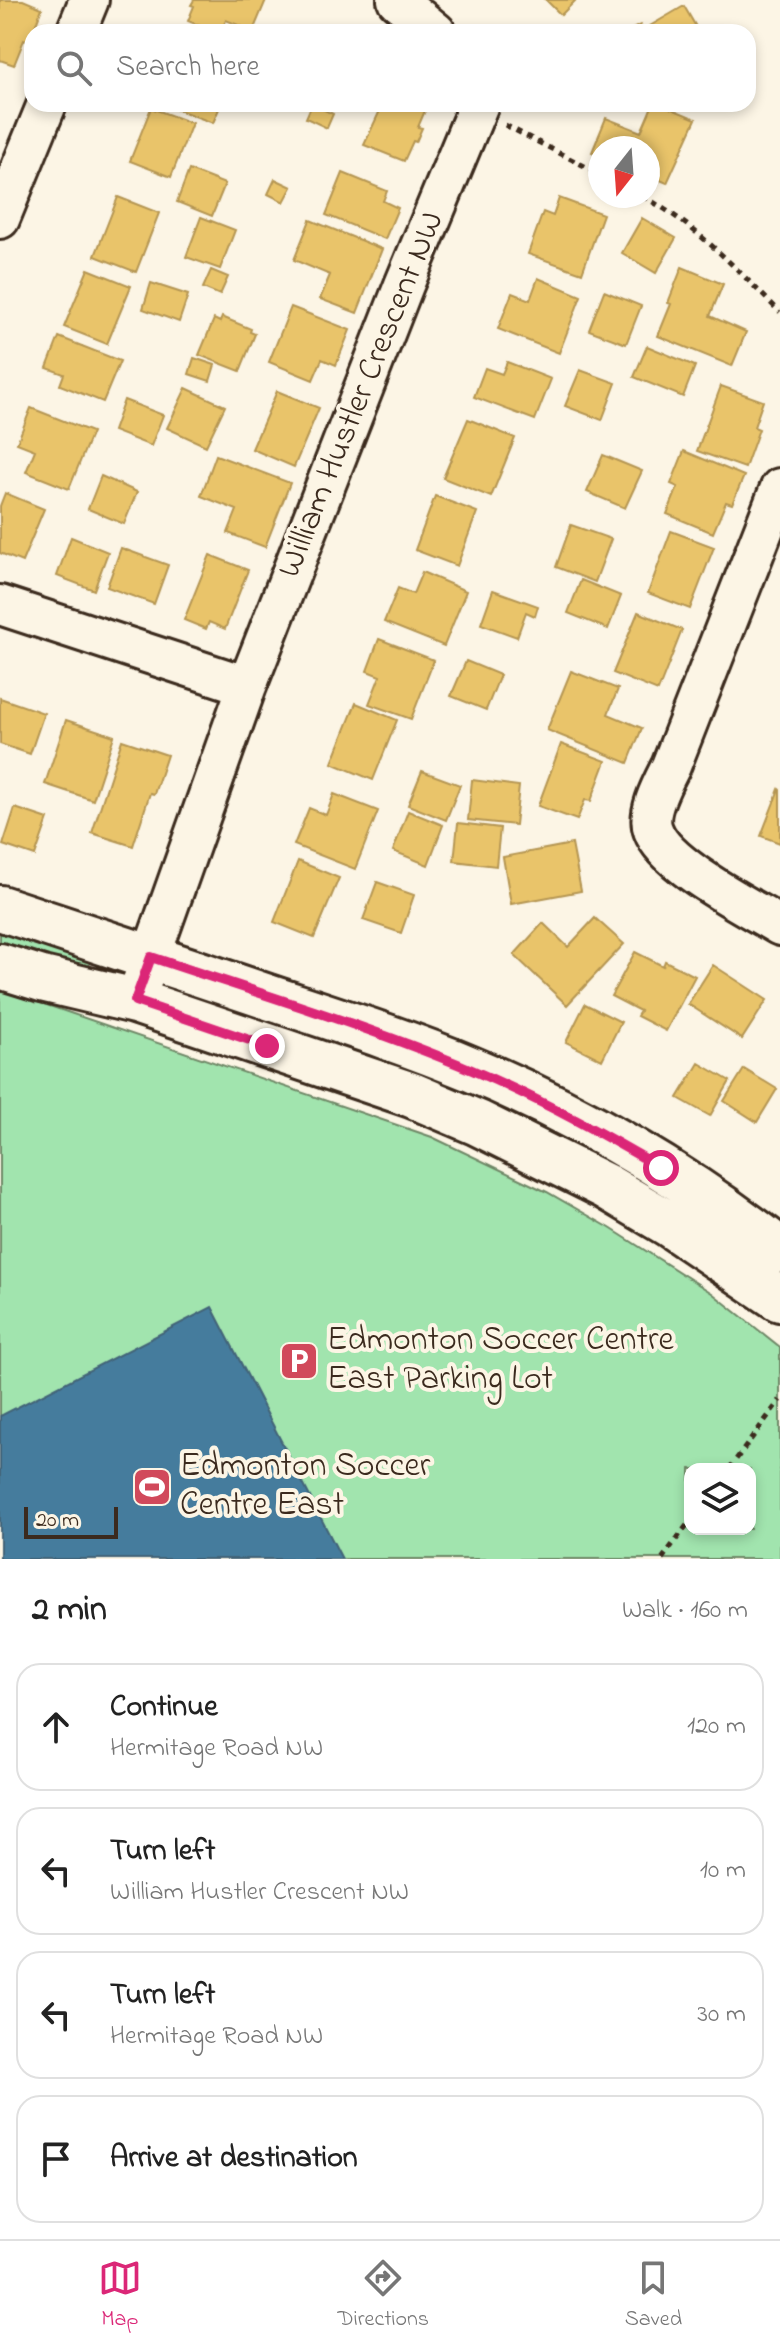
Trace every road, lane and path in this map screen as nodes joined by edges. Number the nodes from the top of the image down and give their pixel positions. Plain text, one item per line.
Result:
1 (89, 0) edge
2 (397, 0) edge
3 (79, 24) edge
4 (426, 24) edge
5 (44, 112) edge
6 (475, 112) edge
7 (486, 112) edge
8 (588, 167) edge
9 (660, 206) edge
10 (0, 219) edge
11 (780, 312) edge
12 (780, 488) edge
13 (0, 605) edge
14 (247, 686) junction
15 (0, 908) edge
16 (780, 926) edge
17 (151, 957) junction
18 (0, 966) edge
19 (135, 1001) junction
20 (780, 1250) edge
21 (780, 1299) edge
22 (780, 1400) edge
23 (733, 1463) edge
24 (684, 1529) edge
25 (662, 1559) edge

1 - 3 street
2 - 4 street
5 - 10 street
6 - 14 street, William Hustler Crescent NW
7 - 8 path
9 - 11 path
12 - 16 street
13 - 14 street
14 - 17 street, William Hustler Crescent NW
15 - 17 street
17 - 19 street, William Hustler Crescent NW
17 - 20 street
18 - 19 street
19 - 21 street
22 - 23 path
24 - 25 path

